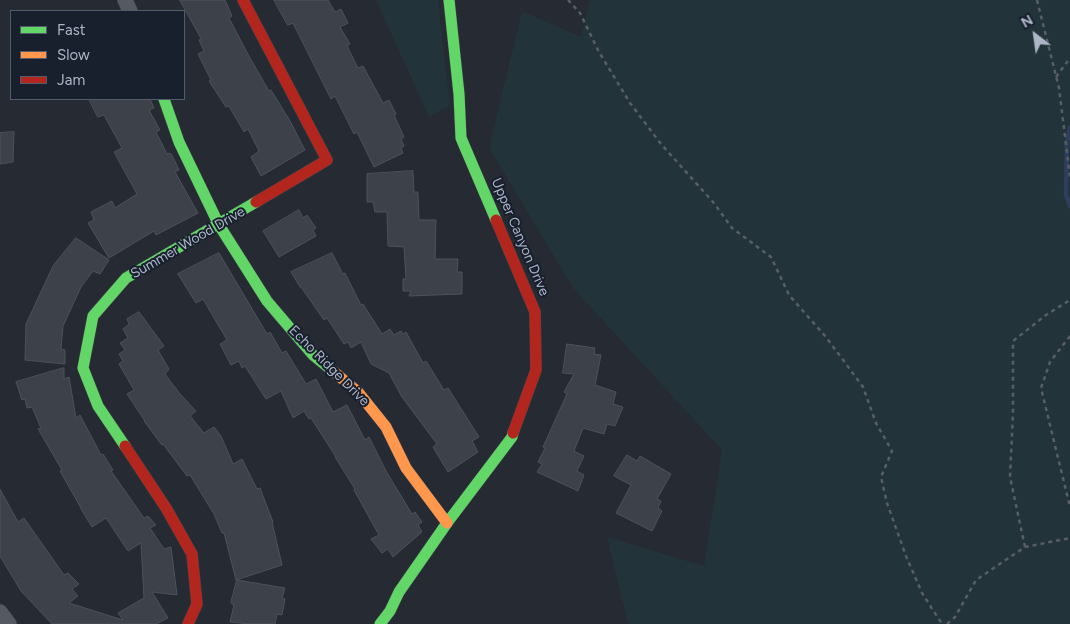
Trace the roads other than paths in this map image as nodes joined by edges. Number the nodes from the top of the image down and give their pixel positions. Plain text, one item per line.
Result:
1 (243, 0) edge
2 (449, 0) edge
3 (164, 100) edge
4 (219, 225) junction
5 (447, 523) junction
6 (0, 612) edge
7 (9, 624) edge
8 (188, 624) edge
9 (380, 624) edge

1 - 4 street, Summer Wood Drive
2 - 5 street, Upper Canyon Drive
3 - 4 street, Echo Ridge Drive
4 - 5 street, Echo Ridge Drive
4 - 8 street, Summer Wood Drive
5 - 9 street, Upper Canyon Drive
6 - 7 street

